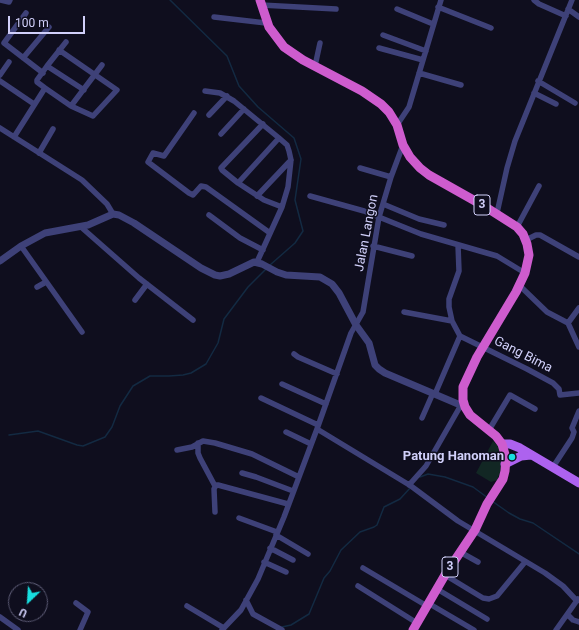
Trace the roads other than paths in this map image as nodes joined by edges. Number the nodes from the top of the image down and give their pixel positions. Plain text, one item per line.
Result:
1 (0, 0) edge
2 (10, 0) edge
3 (441, 0) edge
4 (534, 0) edge
5 (572, 0) edge
6 (260, 3) edge
7 (438, 7) junction
8 (336, 9) dead end
9 (396, 9) dead end
10 (568, 9) junction
11 (26, 13) dead end
12 (566, 16) junction
13 (214, 17) dead end
14 (579, 17) edge
15 (266, 23) junction
16 (434, 24) junction
17 (49, 27) dead end
18 (491, 28) dead end
19 (383, 34) dead end
20 (2, 42) edge
21 (66, 42) dead end
22 (320, 42) dead end
23 (379, 48) dead end
24 (59, 50) junction
25 (426, 51) junction
26 (23, 58) junction
27 (423, 60) junction
28 (8, 62) dead end
29 (102, 65) dead end
30 (47, 66) junction
31 (315, 66) junction
32 (42, 72) junction
33 (419, 73) junction
34 (95, 74) junction
35 (0, 75) edge
36 (0, 81) edge
37 (538, 81) junction
38 (461, 85) dead end
39 (44, 88) junction
40 (84, 90) junction
41 (205, 91) dead end
42 (534, 93) junction
43 (227, 96) junction
44 (575, 103) dead end
45 (34, 104) junction
46 (556, 104) dead end
47 (71, 106) junction
48 (244, 109) junction
49 (194, 113) dead end
50 (209, 115) dead end
51 (262, 124) junction
52 (397, 125) junction
53 (0, 128) edge
54 (53, 129) dead end
55 (221, 134) dead end
56 (14, 137) junction
57 (280, 138) junction
58 (403, 145) junction
59 (39, 153) junction
60 (291, 160) junction
61 (360, 168) dead end
62 (391, 177) junction
63 (238, 183) junction
64 (539, 186) dead end
65 (257, 196) junction
66 (310, 196) dead end
67 (383, 204) junction
68 (282, 207) junction
69 (497, 213) junction
70 (113, 214) junction
71 (209, 215) dead end
72 (379, 217) junction
73 (444, 225) dead end
74 (80, 227) junction
75 (517, 227) junction
76 (270, 233) junction
77 (526, 240) junction
78 (458, 245) junction
79 (22, 246) junction
80 (373, 246) junction
81 (263, 250) junction
82 (412, 256) dead end
83 (579, 257) edge
84 (0, 261) edge
85 (260, 263) junction
86 (525, 273) junction
87 (46, 282) junction
88 (147, 284) junction
89 (519, 286) junction
90 (37, 287) dead end
91 (135, 300) dead end
92 (579, 308) edge
93 (404, 312) dead end
94 (362, 315) junction
95 (351, 316) junction
96 (193, 320) dead end
97 (452, 321) junction
98 (568, 323) junction
99 (356, 326) junction
100 (82, 332) dead end
101 (460, 336) junction
102 (482, 347) junction
103 (579, 347) edge
104 (294, 354) dead end
105 (337, 374) junction
106 (282, 384) dead end
107 (434, 393) junction
108 (579, 393) edge
109 (261, 398) dead end
110 (326, 404) junction
111 (463, 406) junction
112 (535, 408) dead end
113 (579, 412) edge
114 (422, 418) dead end
115 (318, 427) junction
116 (490, 430) junction
117 (286, 432) dead end
118 (198, 443) junction
119 (311, 444) junction
120 (502, 444) junction
121 (177, 450) dead end
122 (531, 455) junction
123 (506, 464) junction
124 (553, 467) junction
125 (242, 473) dead end
126 (299, 476) junction
127 (579, 483) edge
128 (215, 486) junction
129 (412, 487) junction
130 (293, 491) junction
131 (288, 504) junction
132 (215, 512) dead end
133 (239, 518) dead end
134 (475, 530) junction
135 (277, 534) junction
136 (270, 548) junction
137 (460, 552) junction
138 (308, 554) dead end
139 (293, 560) dead end
140 (264, 562) junction
141 (478, 562) dead end
142 (526, 562) junction
143 (363, 568) dead end
144 (286, 572) dead end
145 (445, 574) junction
146 (358, 586) dead end
147 (437, 589) junction
148 (246, 600) junction
149 (578, 600) edge
150 (76, 603) dead end
151 (427, 605) junction
152 (187, 606) dead end
153 (568, 615) junction
154 (0, 617) edge
155 (487, 619) dead end
156 (579, 622) edge
157 (415, 626) edge
158 (223, 629) edge
159 (280, 629) edge
160 (18, 630) edge
161 (80, 630) edge
162 (474, 630) edge
163 (556, 630) edge

1 - 2 street
3 - 7 street
4 - 12 street
5 - 10 street
6 - 8 street
6 - 15 highway, 3
7 - 16 street
7 - 18 street
9 - 16 street
10 - 12 street
10 - 14 street
11 - 20 street
12 - 37 street
13 - 15 street
15 - 31 highway, 3
16 - 25 street
17 - 26 street
19 - 25 street
20 - 26 street
21 - 24 street
22 - 31 street
23 - 27 street
24 - 30 street
24 - 34 street
25 - 27 street
26 - 32 street
27 - 33 street
28 - 35 street
29 - 34 street
30 - 32 street
30 - 40 street
31 - 52 highway, 3
32 - 39 street
33 - 38 street
33 - 52 street
34 - 40 street
34 - 47 street
36 - 45 street
37 - 42 street
37 - 44 street
39 - 45 street
39 - 47 street
40 - 47 street
41 - 43 street
42 - 46 street
42 - 69 street
43 - 48 street
43 - 50 street
45 - 56 street
48 - 51 street
48 - 55 street
49 - 76 street
51 - 57 street
51 - 63 street
52 - 58 highway, 3
53 - 56 street
54 - 59 street
56 - 59 street
57 - 60 street
57 - 63 street
58 - 62 street, Jalan Langon
58 - 69 highway, 3
59 - 70 street
60 - 65 street
60 - 68 street
61 - 62 street
62 - 67 street, Jalan Langon
63 - 65 street
64 - 75 street
65 - 68 street
66 - 72 street
67 - 72 street, Jalan Langon
67 - 73 street
68 - 76 street
69 - 75 highway, 3
70 - 74 street
70 - 85 street
71 - 81 street
72 - 78 street
72 - 80 street, Jalan Langon
74 - 79 street
74 - 88 street
75 - 77 highway, 3
76 - 81 street
77 - 83 street
77 - 86 highway, 3
78 - 86 street
78 - 97 street
79 - 84 street
79 - 87 street
80 - 82 street
80 - 94 street, Jalan Langon
81 - 85 street
85 - 95 street
86 - 89 highway, 3
87 - 90 street
87 - 100 street
88 - 91 street
88 - 96 street
89 - 98 street
89 - 102 highway, 3
92 - 98 street
93 - 97 street
94 - 95 street
94 - 99 street, Jalan Langon
95 - 99 street
97 - 101 street
98 - 103 street
99 - 105 street, Jalan Langon
99 - 107 street
101 - 102 street, Gang Bima
101 - 107 street
102 - 108 street, Gang Bima
102 - 111 highway, 3
104 - 105 street
105 - 110 street, Jalan Langon
106 - 110 street
107 - 111 street
107 - 114 street
109 - 115 street
110 - 115 street, Jalan Langon
111 - 116 highway, 3
111 - 129 street
112 - 116 street
113 - 124 street
115 - 119 street, Jalan Langon
115 - 129 street
116 - 120 highway, 3
117 - 119 street
118 - 121 street
118 - 126 street
118 - 128 street
119 - 126 street, Jalan Langon
120 - 122 main road
120 - 123 highway, 3
122 - 123 main road
122 - 124 main road
123 - 134 highway, 3
124 - 127 main road
125 - 130 street
126 - 130 street, Jalan Langon
128 - 131 street
128 - 132 street
129 - 134 street
130 - 131 street, Jalan Langon
131 - 135 street, Jalan Langon
133 - 135 street
134 - 137 highway, 3
134 - 142 street
135 - 136 street, Jalan Langon
135 - 138 street
136 - 139 street
136 - 140 street, Jalan Langon
137 - 141 street
137 - 145 highway, 3
140 - 144 street
140 - 148 street, Jalan Langon
142 - 145 street
142 - 149 street
143 - 151 street
145 - 147 highway, 3
146 - 157 street
147 - 151 highway, 3
147 - 155 street
148 - 158 street, Jalan Langon
148 - 159 street
149 - 153 street
150 - 161 street
151 - 157 highway, 3
151 - 162 street
152 - 158 street
153 - 156 street
153 - 163 street
154 - 160 street

